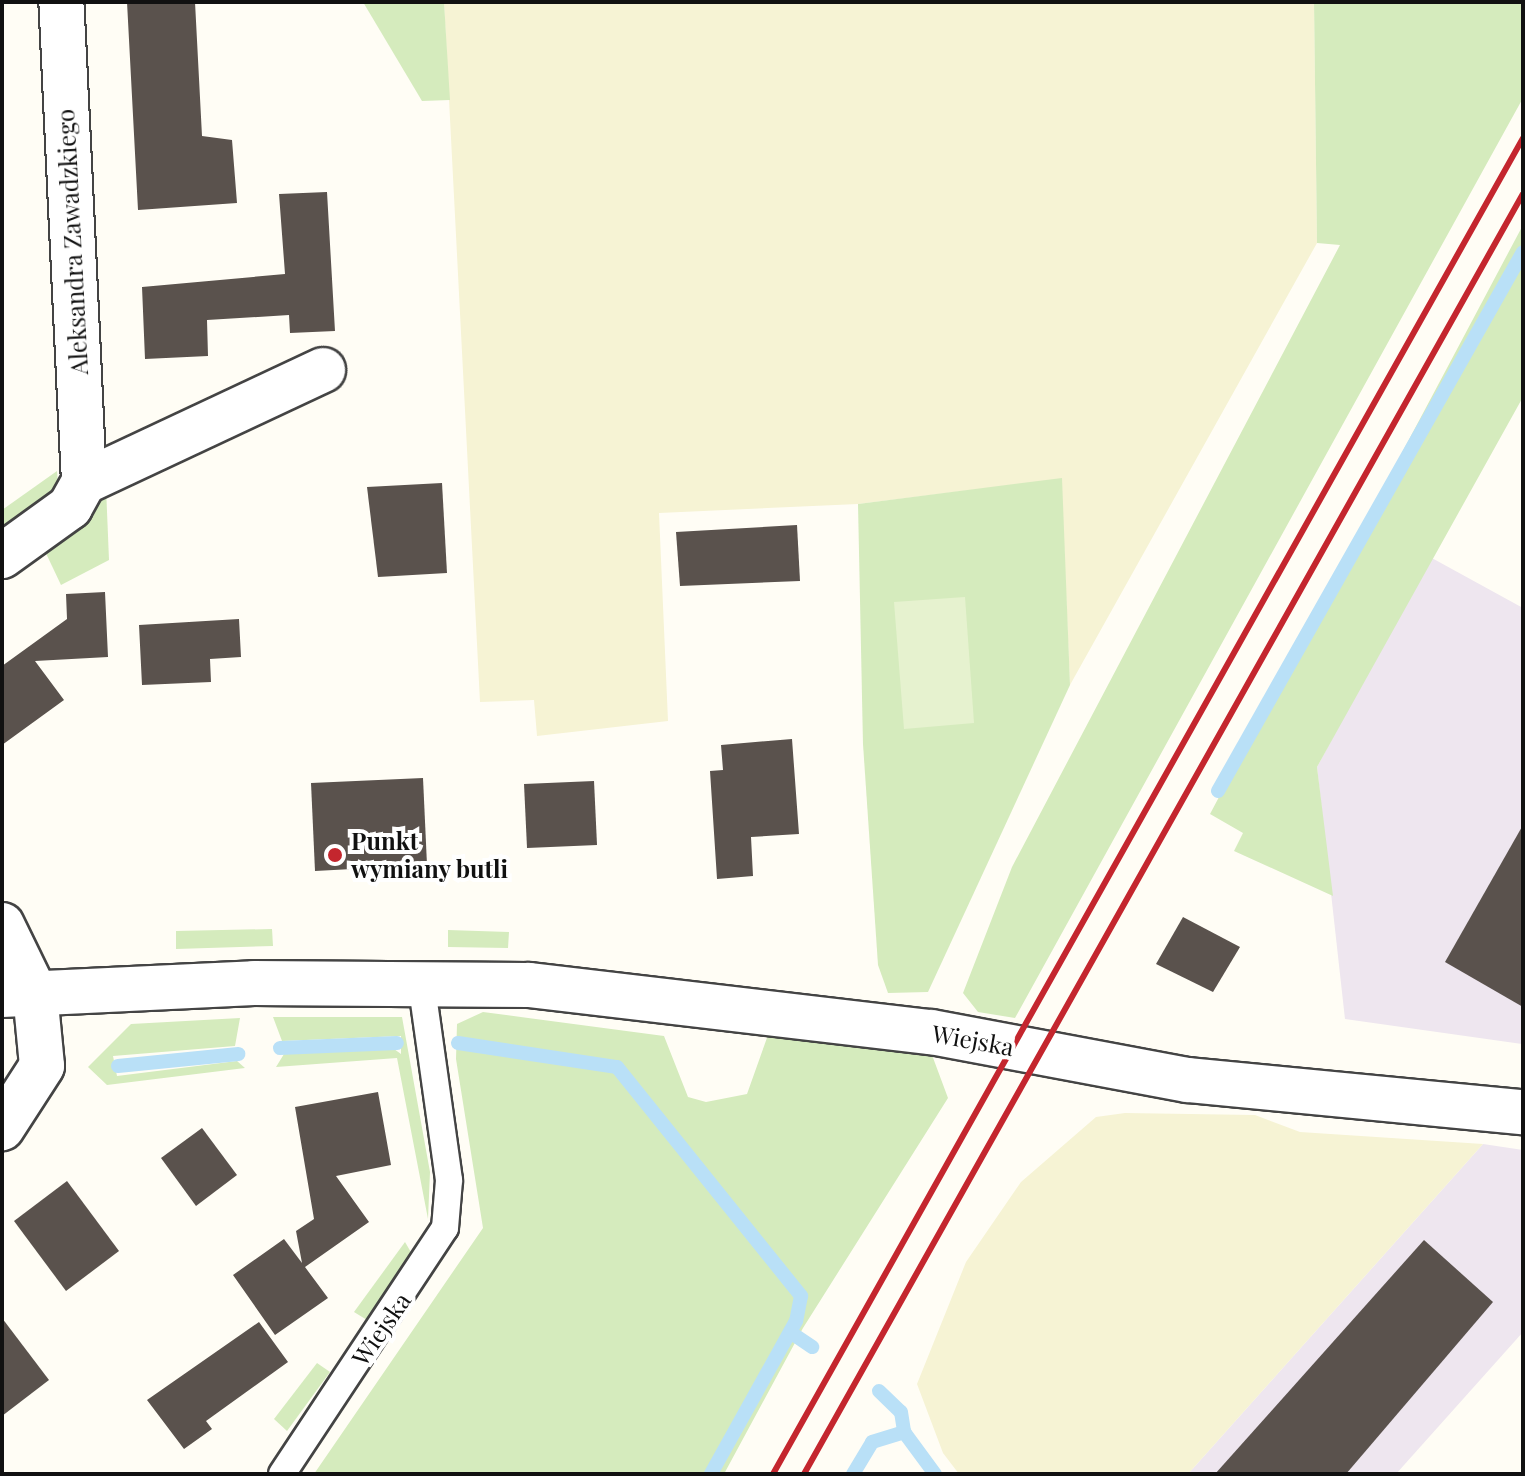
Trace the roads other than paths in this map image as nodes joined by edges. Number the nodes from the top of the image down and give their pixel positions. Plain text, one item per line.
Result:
1 (61, 2) edge
2 (323, 370) dead end
3 (84, 482) junction
4 (2, 556) edge
5 (2, 925) edge
6 (421, 982) junction
7 (18, 994) edge
8 (1523, 1112) edge
9 (2, 1128) edge
10 (282, 1474) edge

1 - 3 street, Aleksandra Zawadzkiego
2 - 3 street
3 - 4 street
5 - 7 street
6 - 7 street, Wiejska
6 - 8 street, Wiejska
6 - 10 lane, Wiejska
7 - 9 street

